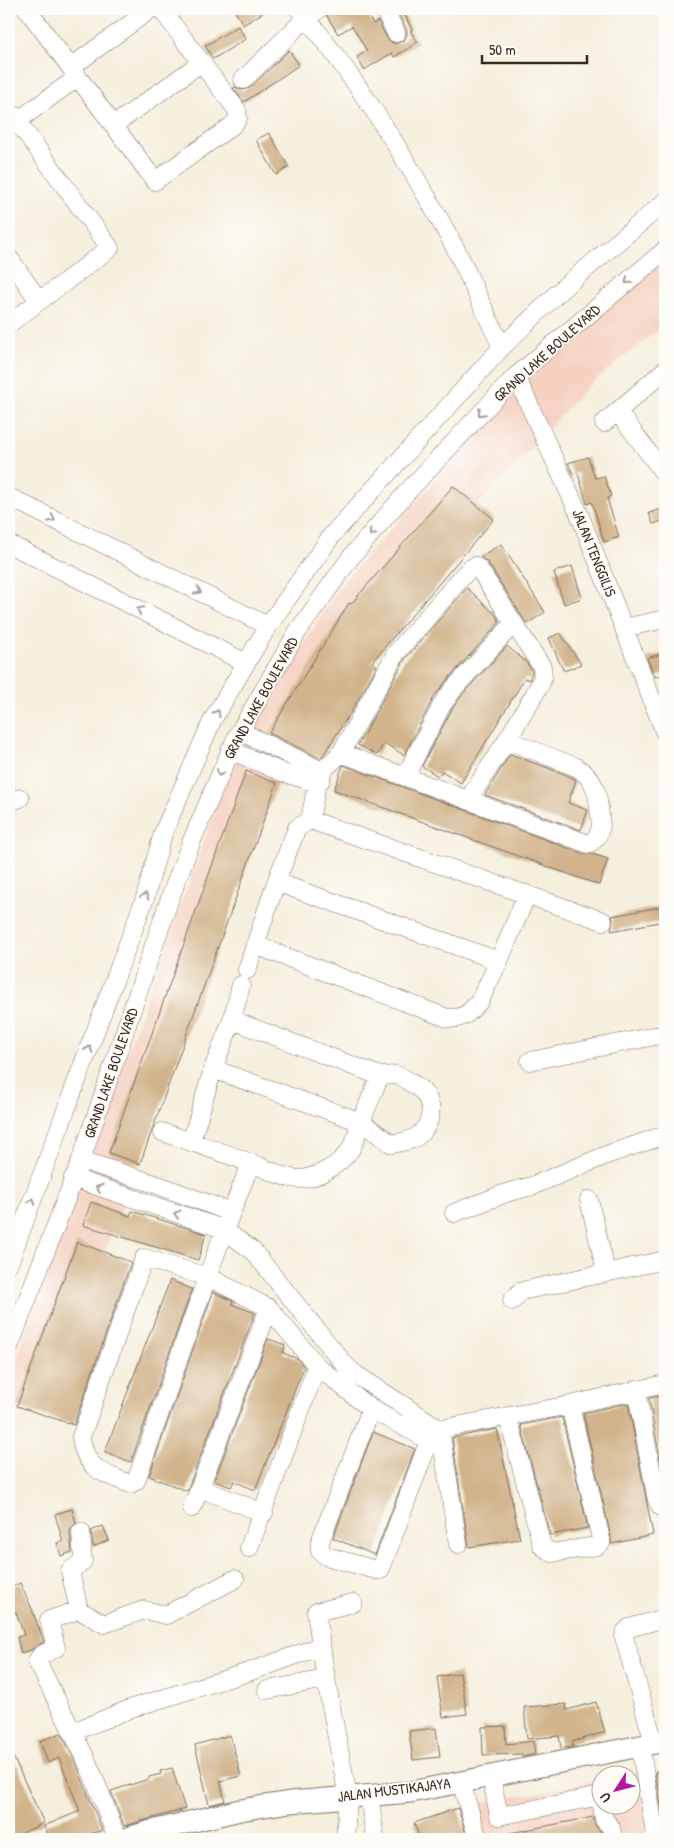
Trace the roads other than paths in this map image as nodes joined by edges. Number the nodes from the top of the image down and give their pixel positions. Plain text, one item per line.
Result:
1 (29, 9) edge
2 (151, 9) edge
3 (161, 9) edge
4 (384, 9) edge
5 (308, 12) edge
6 (396, 33) dead end
7 (202, 62) junction
8 (74, 72) junction
9 (243, 80) dead end
10 (12, 119) edge
11 (114, 125) junction
12 (663, 209) edge
13 (665, 250) edge
14 (9, 258) edge
15 (39, 301) junction
16 (9, 324) edge
17 (502, 347) junction
18 (665, 370) edge
19 (516, 376) junction
20 (664, 473) edge
21 (386, 475) junction
22 (408, 491) junction
23 (9, 497) edge
24 (9, 544) edge
25 (665, 618) edge
26 (514, 623) junction
27 (268, 626) junction
28 (624, 628) junction
29 (246, 663) junction
30 (240, 731) junction
31 (665, 733) edge
32 (507, 740) junction
33 (230, 750) junction
34 (341, 753) junction
35 (320, 777) junction
36 (405, 777) junction
37 (468, 800) junction
38 (310, 820) junction
39 (276, 882) junction
40 (527, 894) junction
41 (604, 921) dead end
42 (255, 945) junction
43 (499, 961) junction
44 (232, 1020) junction
45 (665, 1034) edge
46 (530, 1060) dead end
47 (213, 1069) junction
48 (380, 1076) junction
49 (361, 1122) junction
50 (162, 1132) dead end
51 (665, 1135) edge
52 (191, 1142) junction
53 (81, 1160) junction
54 (251, 1163) junction
55 (73, 1178) junction
56 (158, 1185) junction
57 (589, 1200) dead end
58 (150, 1205) junction
59 (230, 1212) junction
60 (454, 1213) dead end
61 (223, 1229) junction
62 (665, 1260) edge
63 (9, 1263) edge
64 (606, 1272) junction
65 (208, 1277) junction
66 (512, 1301) dead end
67 (268, 1308) junction
68 (9, 1347) edge
69 (317, 1366) junction
70 (665, 1384) edge
71 (636, 1389) junction
72 (570, 1405) junction
73 (371, 1409) junction
74 (508, 1416) junction
75 (440, 1429) junction
76 (199, 1488) junction
77 (192, 1508) dead end
78 (665, 1509) edge
79 (264, 1513) junction
80 (81, 1532) dead end
81 (458, 1544) dead end
82 (249, 1548) dead end
83 (235, 1579) dead end
84 (353, 1603) dead end
85 (79, 1610) junction
86 (665, 1618) edge
87 (321, 1646) junction
88 (326, 1679) junction
89 (267, 1690) dead end
90 (73, 1732) junction
91 (653, 1743) edge
92 (491, 1776) junction
93 (461, 1782) junction
94 (369, 1794) junction
95 (348, 1797) junction
96 (592, 1798) edge
97 (603, 1816) edge
98 (117, 1839) edge
99 (124, 1839) edge
100 (345, 1839) edge
101 (375, 1839) edge
102 (478, 1839) edge
103 (613, 1839) edge
104 (656, 1839) edge

1 - 8 street
2 - 8 street
3 - 7 street
4 - 6 street
5 - 9 street
5 - 17 street
7 - 11 street
7 - 11 street
8 - 10 street
8 - 11 street
10 - 15 street
12 - 17 street, GRAND LAKE BOULEVARD
13 -> 19 street, GRAND LAKE BOULEVARD
14 - 15 street
15 - 16 street
17 - 21 street, GRAND LAKE BOULEVARD
18 - 20 street
19 -> 22 street, GRAND LAKE BOULEVARD
19 - 28 street, JALAN TENGGILIS
21 - 22 street
21 - 27 street, GRAND LAKE BOULEVARD
22 -> 30 street, GRAND LAKE BOULEVARD
23 -> 27 street
29 -> 24 street
25 - 28 street
26 - 32 street
26 - 34 street
26 - 36 street
27 - 29 street, GRAND LAKE BOULEVARD
28 - 31 street, JALAN TENGGILIS
63 -> 29 street, GRAND LAKE BOULEVARD
30 - 33 street, GRAND LAKE BOULEVARD
30 - 35 street
32 - 37 street
32 - 37 street
33 - 35 street
33 -> 53 street, GRAND LAKE BOULEVARD
34 - 35 street
34 - 36 street
35 - 38 street
36 - 37 street
38 - 39 street
38 - 40 street
39 - 42 street
39 - 43 street
40 - 41 street
40 - 43 street
42 - 43 street
42 - 44 street
44 - 47 street
44 - 48 street
45 - 46 street
47 - 49 street
47 - 52 street
48 - 49 street
48 - 49 street
49 - 54 street
50 - 52 street
51 - 60 street
52 - 54 street
53 - 55 street, GRAND LAKE BOULEVARD
53 - 56 street
54 - 59 street
58 -> 55 street
55 - 68 street, GRAND LAKE BOULEVARD
56 - 58 street
56 - 59 street
57 - 64 street
61 -> 58 street
59 - 61 street
61 - 65 street
61 - 75 street
62 - 64 street
64 - 66 street
65 - 65 street
65 - 67 street
67 - 69 street
67 - 76 street
69 - 73 street
69 - 79 street
70 - 71 street
71 - 72 street
71 - 78 street
72 - 74 street
72 - 74 street
73 - 73 street
74 - 75 street
75 - 81 street
76 - 77 street
76 - 79 street
79 - 82 street
80 - 85 street
83 - 85 street
84 - 87 street
85 - 90 street
86 - 91 street
87 - 88 street
87 - 90 street
88 - 89 street
88 - 95 street
90 - 98 street
91 - 92 main road, JALAN MUSTIKAJAYA
91 - 104 street
92 - 93 main road, JALAN MUSTIKAJAYA
92 - 96 street
93 - 94 main road, JALAN MUSTIKAJAYA
93 - 102 street
94 - 95 main road, JALAN MUSTIKAJAYA
94 - 101 street
95 - 99 main road, JALAN MUSTIKAJAYA
95 - 100 street
97 - 103 street

